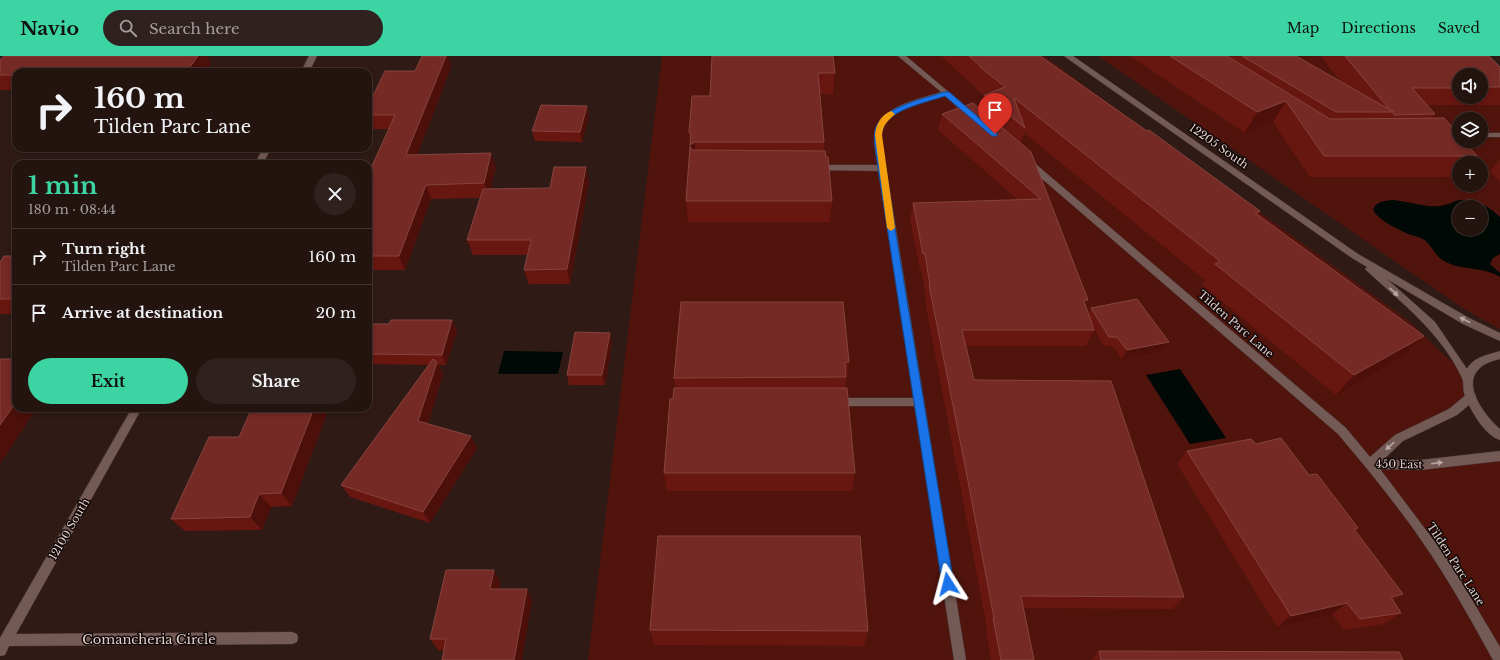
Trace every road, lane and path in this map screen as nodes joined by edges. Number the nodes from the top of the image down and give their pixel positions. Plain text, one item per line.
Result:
1 (313, 56) edge
2 (902, 56) edge
3 (1068, 56) edge
4 (307, 68) edge
5 (946, 93) junction
6 (983, 124) edge
7 (1488, 135) edge
8 (1500, 135) edge
9 (1019, 154) edge
10 (811, 168) edge
11 (882, 168) junction
12 (1356, 256) junction
13 (1500, 337) edge
14 (1500, 355) edge
15 (1469, 380) junction
16 (1471, 397) junction
17 (828, 402) edge
18 (919, 402) junction
19 (135, 412) edge
20 (1500, 436) edge
21 (1500, 456) edge
22 (1370, 464) junction
23 (292, 638) dead end
24 (3, 645) edge
25 (1500, 659) edge
26 (960, 660) edge

1 - 4 street
2 - 5 street
3 - 12 street, 12205 South
5 - 6 street
5 - 11 street
7 - 8 street
9 - 22 street, Tilden Parc Lane
10 - 11 street
11 - 18 street
13 -> 12 street, 12205 South
12 -> 15 street, 12205 South
14 - 15 street
15 - 16 street
16 - 20 street
16 -> 22 street, 450 East
17 - 18 street
18 - 26 street
19 - 24 street, 12100 South
22 -> 21 street, 450 East
22 - 25 street, Tilden Parc Lane
23 - 24 street, Comancheria Circle

